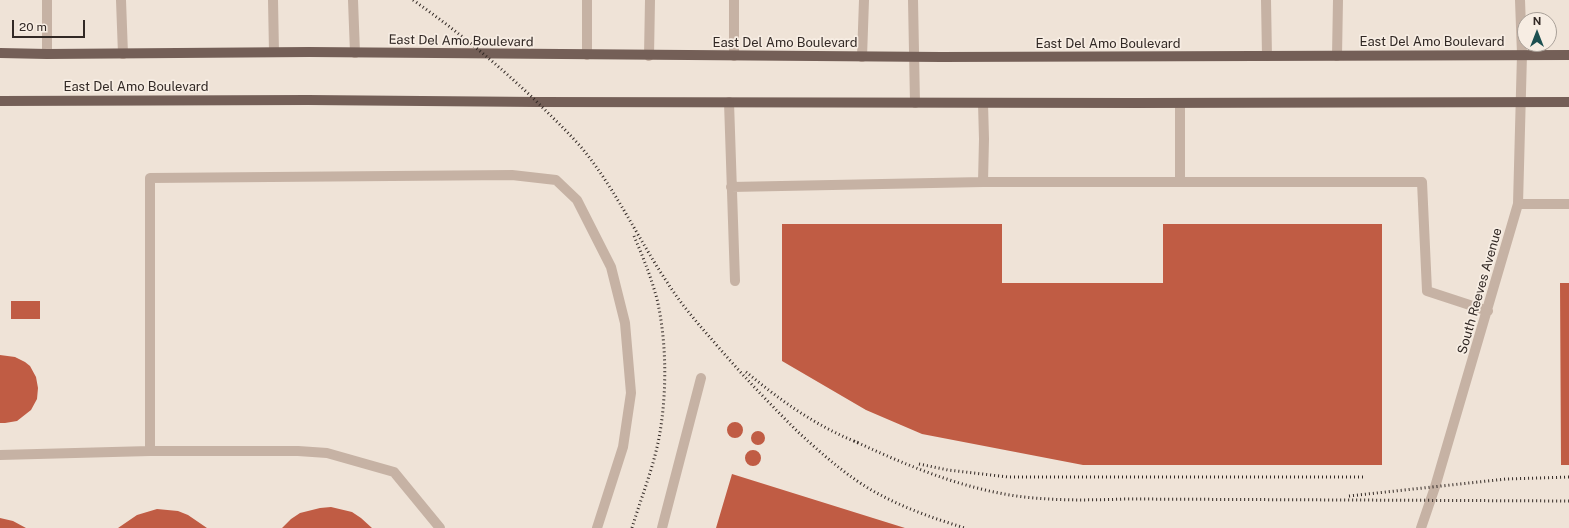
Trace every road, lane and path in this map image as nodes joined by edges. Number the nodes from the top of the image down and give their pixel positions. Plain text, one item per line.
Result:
1 (47, 0) edge
2 (121, 0) edge
3 (273, 0) edge
4 (353, 0) edge
5 (587, 0) edge
6 (650, 0) edge
7 (734, 0) edge
8 (864, 0) edge
9 (913, 0) edge
10 (1266, 0) edge
11 (1338, 0) edge
12 (1520, 0) edge
13 (274, 52) junction
14 (355, 53) junction
15 (0, 54) edge
16 (47, 54) junction
17 (123, 54) junction
18 (1522, 54) junction
19 (587, 55) junction
20 (649, 56) junction
21 (734, 56) junction
22 (862, 56) junction
23 (914, 56) junction
24 (1267, 56) junction
25 (1337, 56) junction
26 (1569, 56) edge
27 (0, 101) edge
28 (729, 102) junction
29 (1520, 102) junction
30 (1569, 102) edge
31 (915, 103) junction
32 (983, 103) junction
33 (1180, 103) junction
34 (983, 182) junction
35 (1180, 182) junction
36 (731, 186) junction
37 (1518, 204) junction
38 (1569, 204) edge
39 (735, 281) dead end
40 (1488, 311) junction
41 (701, 378) dead end
42 (150, 451) junction
43 (0, 455) edge
44 (440, 528) edge
45 (597, 528) edge
46 (662, 528) edge
47 (1421, 528) edge

1 - 16 lane
2 - 17 lane
3 - 13 lane
4 - 14 lane
5 - 19 lane
6 - 20 lane
7 - 21 lane
8 - 22 lane
9 - 23 lane
10 - 24 lane
11 - 25 lane
12 - 18 lane, South Reeves Avenue
13 - 14 main road, East Del Amo Boulevard
13 - 17 main road, East Del Amo Boulevard
14 - 19 main road, East Del Amo Boulevard
15 - 16 main road, East Del Amo Boulevard
16 - 17 main road, East Del Amo Boulevard
18 - 25 main road, East Del Amo Boulevard
18 - 26 main road, East Del Amo Boulevard
18 - 29 lane, South Reeves Avenue
19 - 20 main road, East Del Amo Boulevard
20 - 21 main road, East Del Amo Boulevard
21 - 22 main road, East Del Amo Boulevard
22 - 23 main road, East Del Amo Boulevard
23 - 24 main road, East Del Amo Boulevard
23 - 31 lane
24 - 25 main road, East Del Amo Boulevard
27 - 28 main road, East Del Amo Boulevard
28 - 31 main road, East Del Amo Boulevard
28 - 36 lane
29 - 30 main road, East Del Amo Boulevard
29 - 33 main road, East Del Amo Boulevard
29 - 37 lane, South Reeves Avenue
31 - 32 main road, East Del Amo Boulevard
32 - 33 main road, East Del Amo Boulevard
32 - 34 lane
33 - 35 lane
34 - 35 lane
34 - 36 lane
35 - 40 lane
36 - 39 lane
37 - 38 lane
37 - 40 lane, South Reeves Avenue
40 - 47 lane, South Reeves Avenue
41 - 46 lane
42 - 43 lane
42 - 44 lane
42 - 45 lane

